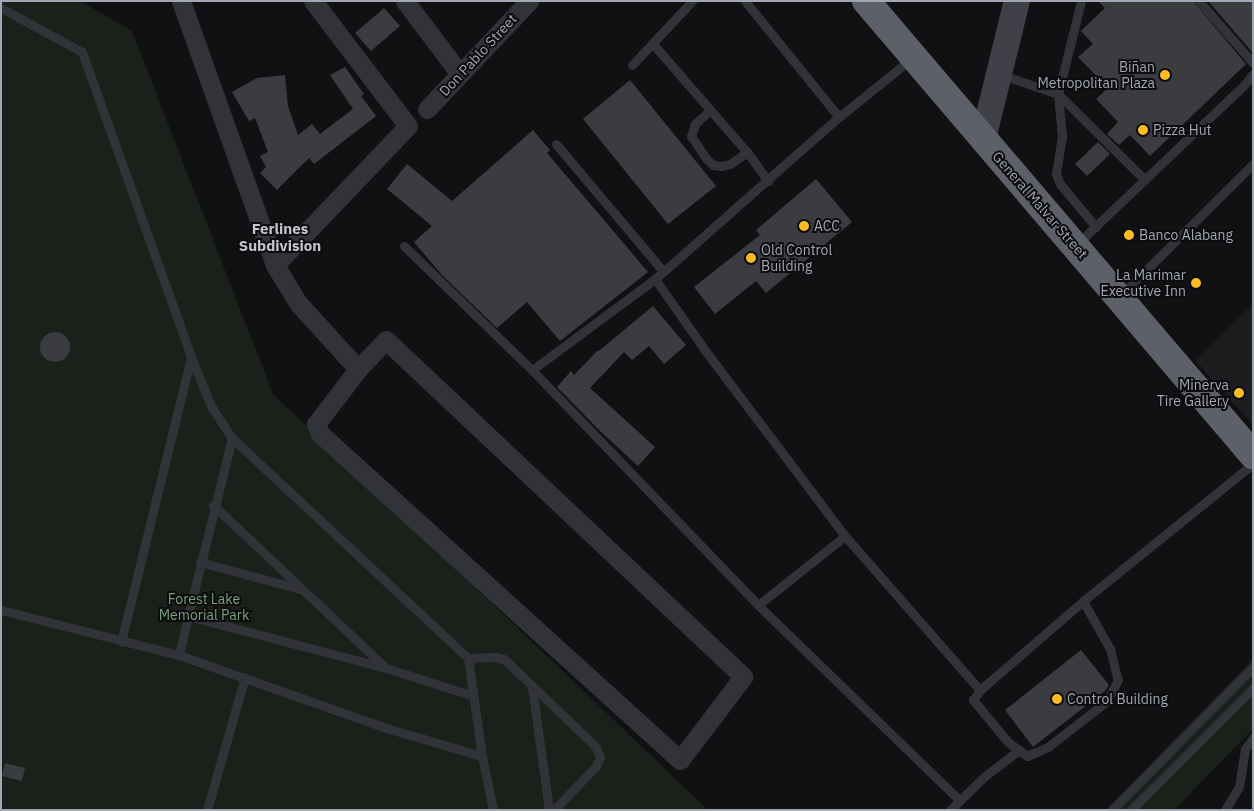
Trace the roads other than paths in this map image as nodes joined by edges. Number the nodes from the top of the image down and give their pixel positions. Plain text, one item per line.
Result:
1 (181, 1) edge
2 (314, 1) edge
3 (405, 1) edge
4 (528, 1) edge
5 (692, 1) edge
6 (745, 1) edge
7 (866, 1) edge
8 (1017, 1) edge
9 (1081, 1) edge
10 (1199, 1) edge
11 (1, 8) edge
12 (653, 44) junction
13 (912, 58) junction
14 (1253, 63) edge
15 (632, 65) dead end
16 (460, 74) junction
17 (998, 74) junction
18 (1253, 74) edge
19 (1058, 94) junction
20 (427, 110) dead end
21 (710, 110) junction
22 (839, 117) junction
23 (982, 139) junction
24 (556, 144) dead end
25 (747, 152) junction
26 (1253, 164) edge
27 (1145, 180) junction
28 (768, 181) junction
29 (1096, 227) junction
30 (404, 246) dead end
31 (1076, 246) junction
32 (275, 265) junction
33 (663, 272) junction
34 (655, 279) junction
35 (1119, 297) junction
36 (191, 357) junction
37 (358, 368) junction
38 (532, 370) junction
39 (232, 438) junction
40 (1251, 452) edge
41 (213, 505) junction
42 (845, 536) junction
43 (200, 562) junction
44 (303, 590) junction
45 (1083, 601) junction
46 (758, 606) junction
47 (1, 610) edge
48 (188, 616) junction
49 (121, 642) junction
50 (179, 655) junction
51 (468, 658) junction
52 (386, 668) junction
53 (1253, 668) edge
54 (245, 677) junction
55 (532, 687) junction
56 (1253, 688) edge
57 (980, 690) junction
58 (473, 696) junction
59 (1253, 738) edge
60 (1019, 750) junction
61 (482, 756) junction
62 (959, 800) junction
63 (208, 810) edge
64 (493, 810) edge
65 (549, 810) edge
66 (554, 810) edge
67 (950, 810) edge
68 (1112, 810) edge
69 (1131, 810) edge
70 (1225, 810) edge

1 - 32 street
2 - 32 street
3 - 16 street
4 - 16 street, Don Pablo Street
5 - 12 lane
6 - 22 lane
7 - 13 highway, General Malvar Street
8 - 17 street
9 - 19 lane
10 - 14 lane
11 - 36 lane
12 - 15 lane
12 - 21 lane
13 - 22 lane
13 - 23 highway, General Malvar Street
16 - 20 street, Don Pablo Street
17 - 19 lane
17 - 23 street
18 - 27 lane
19 - 27 lane
19 - 29 lane
21 - 25 lane
21 - 25 lane
22 - 28 lane
23 - 31 highway, General Malvar Street
24 - 33 lane
25 - 28 lane
26 - 35 lane
27 - 29 lane
28 - 33 lane
29 - 31 lane
30 - 38 lane
31 - 35 highway, General Malvar Street
32 - 37 street
33 - 34 lane
34 - 38 lane
34 - 42 lane
35 - 40 highway, General Malvar Street
36 - 39 lane
36 - 49 lane
37 - 37 street
38 - 46 lane
39 - 41 lane
39 - 51 lane
40 - 45 lane
41 - 43 lane
41 - 44 lane
42 - 46 lane
42 - 57 lane
43 - 44 lane
43 - 48 lane
44 - 52 lane
45 - 57 lane
45 - 60 lane
46 - 62 lane
47 - 49 lane
48 - 50 lane
48 - 52 lane
49 - 50 lane
50 - 54 lane
51 - 55 lane
51 - 58 lane
52 - 58 lane
53 - 68 lane
54 - 61 lane
54 - 63 lane
55 - 65 lane
55 - 66 lane
56 - 69 lane
57 - 60 lane
58 - 61 lane
59 - 70 lane
60 - 62 lane
61 - 64 lane
62 - 67 lane

